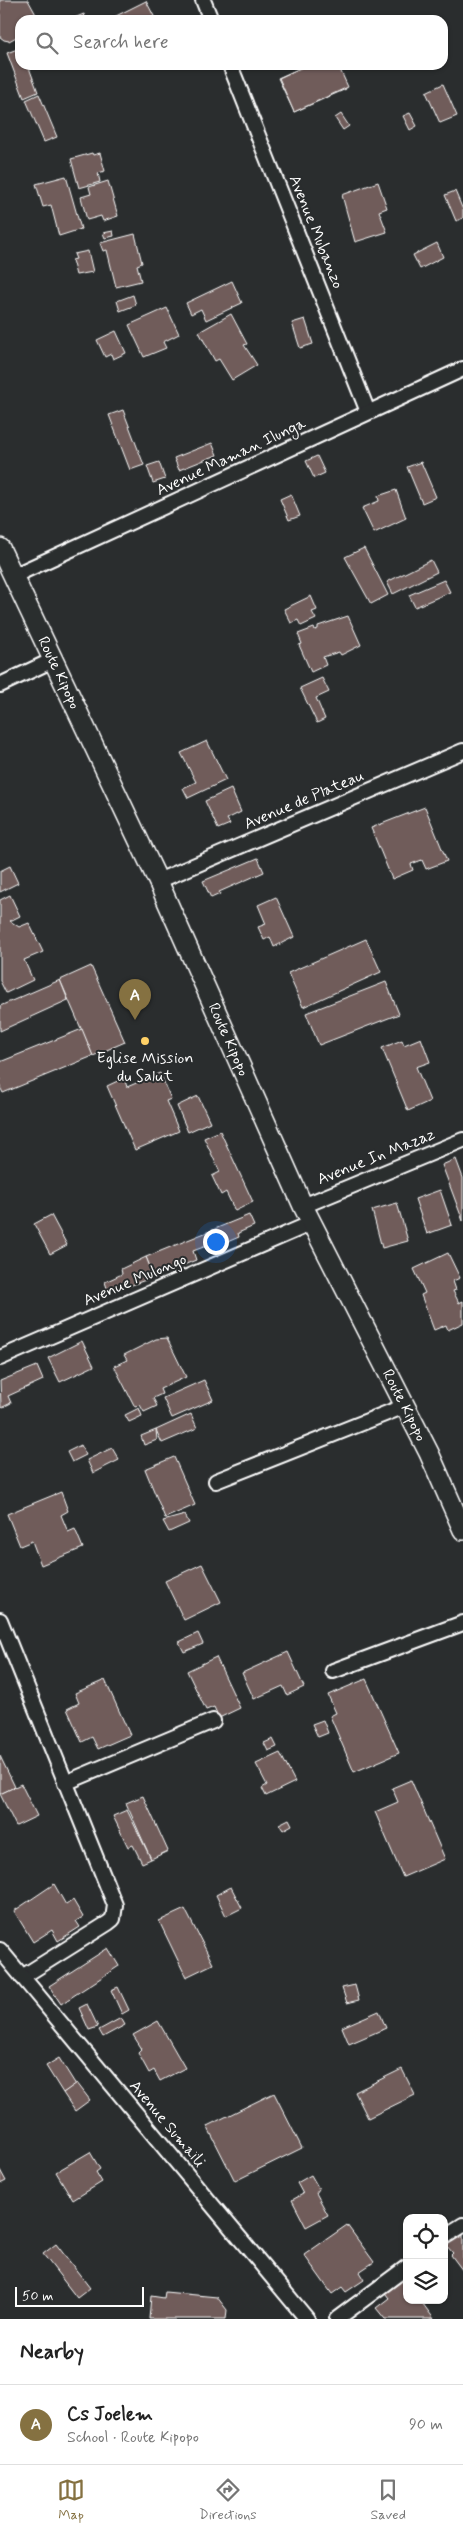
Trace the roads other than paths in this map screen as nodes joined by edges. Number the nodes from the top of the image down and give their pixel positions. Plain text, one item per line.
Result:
1 (203, 0) edge
2 (209, 15) edge
3 (232, 70) edge
4 (463, 369) edge
5 (368, 412) junction
6 (0, 548) edge
7 (13, 576) junction
8 (53, 660) junction
9 (0, 685) edge
10 (463, 751) edge
11 (158, 881) junction
12 (463, 1140) edge
13 (303, 1206) junction
14 (312, 1223) junction
15 (0, 1358) edge
16 (405, 1406) junction
17 (216, 1481) dead end
18 (463, 1530) edge
19 (0, 1620) edge
20 (463, 1623) edge
21 (333, 1671) dead end
22 (213, 1721) dead end
23 (65, 1783) junction
24 (0, 1950) edge
25 (22, 1977) junction
26 (463, 2225) edge
27 (448, 2234) edge
28 (403, 2270) edge
29 (307, 2319) edge
30 (337, 2319) edge

1 - 2 street
3 - 5 street, Avenue Mubanzo
4 - 5 street, Avenue Maman Ilunga
5 - 7 street, Avenue Maman Ilunga
6 - 7 main road, Route Kipopo
7 - 8 main road, Route Kipopo
8 - 9 street
8 - 11 main road, Route Kipopo
10 - 11 street, Avenue de Plateau
11 - 13 main road, Route Kipopo
12 - 13 street, Avenue In Mazaz
13 - 14 main road, Route Kipopo
14 - 15 street, Avenue Mulongo
14 - 16 main road, Route Kipopo
16 - 17 street
16 - 18 main road, Route Kipopo
19 - 23 street
20 - 21 street
22 - 23 street
23 - 25 street
24 - 25 street, Avenue Sumaïli
25 - 29 street, Avenue Sumaïli
26 - 27 street
28 - 30 street

